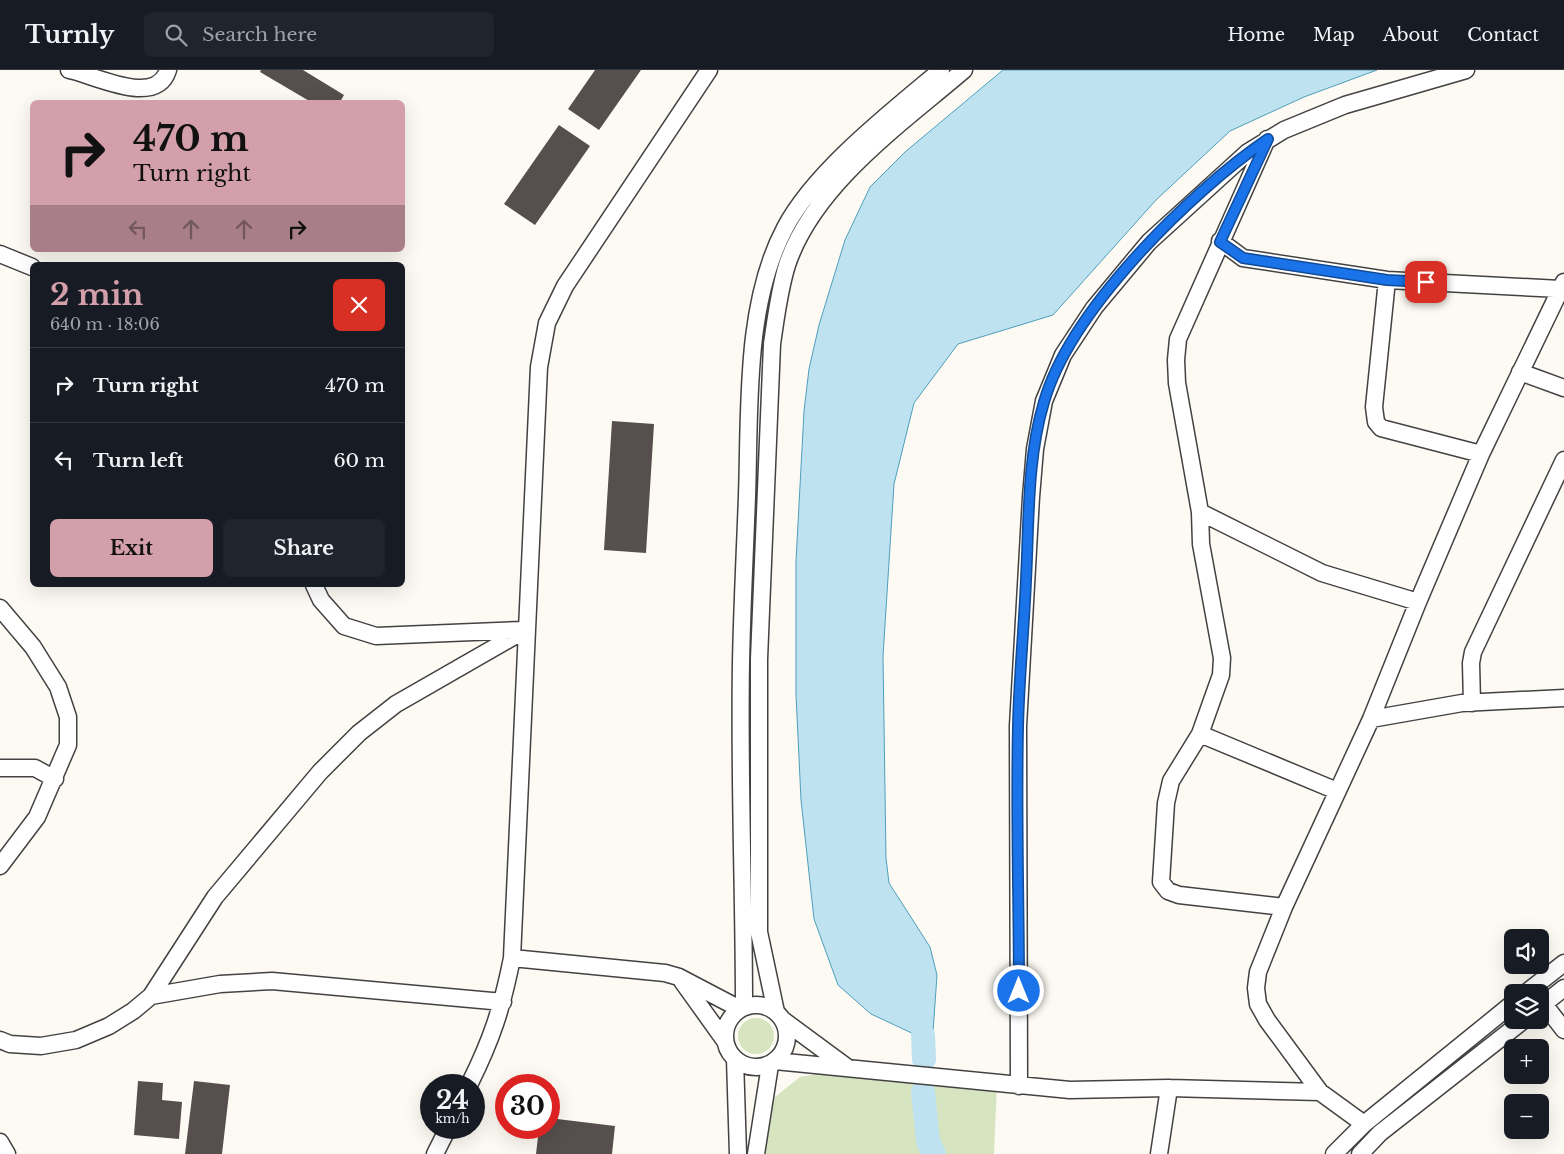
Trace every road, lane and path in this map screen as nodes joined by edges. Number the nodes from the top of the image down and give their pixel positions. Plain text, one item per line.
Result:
1 (69, 70) edge
2 (168, 70) edge
3 (709, 70) edge
4 (941, 70) edge
5 (964, 70) edge
6 (1466, 70) edge
7 (1268, 139) junction
8 (1220, 242) junction
9 (0, 254) edge
10 (30, 266) edge
11 (1387, 280) junction
12 (1562, 286) edge
13 (1520, 372) junction
14 (1564, 388) edge
15 (1481, 454) junction
16 (1564, 460) edge
17 (1200, 512) junction
18 (315, 587) edge
19 (1418, 602) junction
20 (0, 608) edge
21 (525, 630) junction
22 (1564, 698) edge
23 (1472, 703) junction
24 (1371, 719) junction
25 (1200, 734) junction
26 (0, 768) edge
27 (55, 779) junction
28 (1337, 792) junction
29 (0, 866) edge
30 (1284, 907) junction
31 (512, 958) junction
32 (1564, 963) edge
33 (679, 977) junction
34 (1547, 984) edge
35 (1564, 988) edge
36 (1549, 993) edge
37 (151, 996) junction
38 (503, 1002) junction
39 (742, 1008) junction
40 (1504, 1010) edge
41 (1549, 1012) edge
42 (780, 1016) junction
43 (1513, 1029) edge
44 (1564, 1030) edge
45 (0, 1040) edge
46 (725, 1041) junction
47 (735, 1060) junction
48 (772, 1063) junction
49 (848, 1068) junction
50 (474, 1074) edge
51 (1019, 1086) junction
52 (1169, 1088) junction
53 (1320, 1092) junction
54 (1364, 1124) junction
55 (442, 1139) edge
56 (0, 1142) edge
57 (7, 1154) edge
58 (435, 1154) edge
59 (738, 1154) edge
60 (756, 1154) edge
61 (1160, 1154) edge
62 (1334, 1154) edge
63 (1360, 1154) edge

1 - 2 street
3 - 21 street
4 - 39 street
5 - 42 street
6 - 7 street
7 - 8 street
7 - 51 street
8 - 11 street
8 - 17 street
9 - 10 street
11 - 12 street
11 - 15 street
12 - 13 street
13 - 14 street
13 - 15 street
15 - 19 street
16 - 23 street
17 - 19 street
17 - 25 street
18 - 21 street
19 - 24 street
20 - 27 street
21 - 31 street
21 - 37 street
22 - 23 street
23 - 24 street
24 - 28 street
25 - 28 street
25 - 30 street
26 - 27 street
27 - 29 street
28 - 30 street
30 - 53 street
31 - 33 street
31 - 38 street
32 - 34 street
33 - 39 street
33 - 46 street
35 - 36 street
37 - 38 street
37 - 45 street
38 - 50 street
39 - 42 street
39 - 46 street
40 - 54 street
41 - 44 street
42 - 48 street
42 - 49 street
43 - 63 street
46 - 47 street
47 - 48 street
47 - 59 street
48 - 49 street
48 - 60 street
49 - 51 street
51 - 52 street
52 - 53 street
52 - 61 street
53 - 54 street
54 - 62 street
55 - 58 street
56 - 57 street

